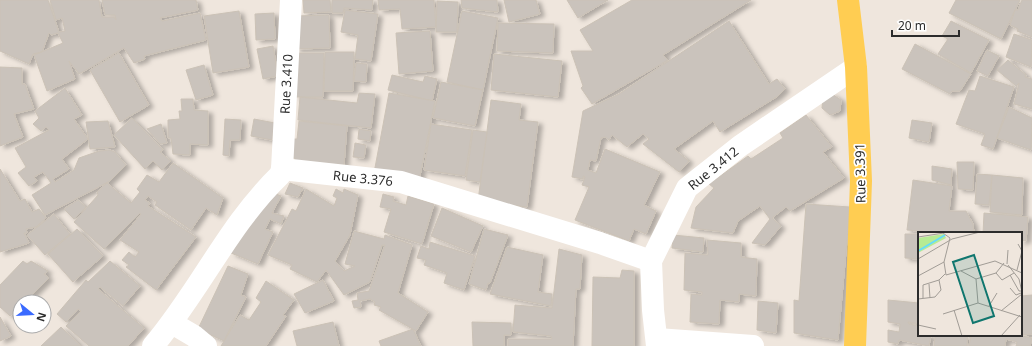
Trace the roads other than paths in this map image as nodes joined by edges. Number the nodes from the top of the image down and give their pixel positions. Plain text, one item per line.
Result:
1 (291, 0) edge
2 (848, 0) edge
3 (856, 67) junction
4 (282, 169) junction
5 (651, 261) junction
6 (172, 323) junction
7 (657, 342) edge
8 (153, 346) edge
9 (206, 346) edge
10 (753, 346) edge
11 (855, 346) edge

1 - 4 street, Rue 3.410
2 - 3 main road, Rue 3.391
3 - 5 street, Rue 3.412
3 - 11 main road, Rue 3.391
4 - 5 street, Rue 3.376
4 - 6 street
5 - 7 street, Rue 3.412
6 - 8 street
6 - 9 street
7 - 10 street

